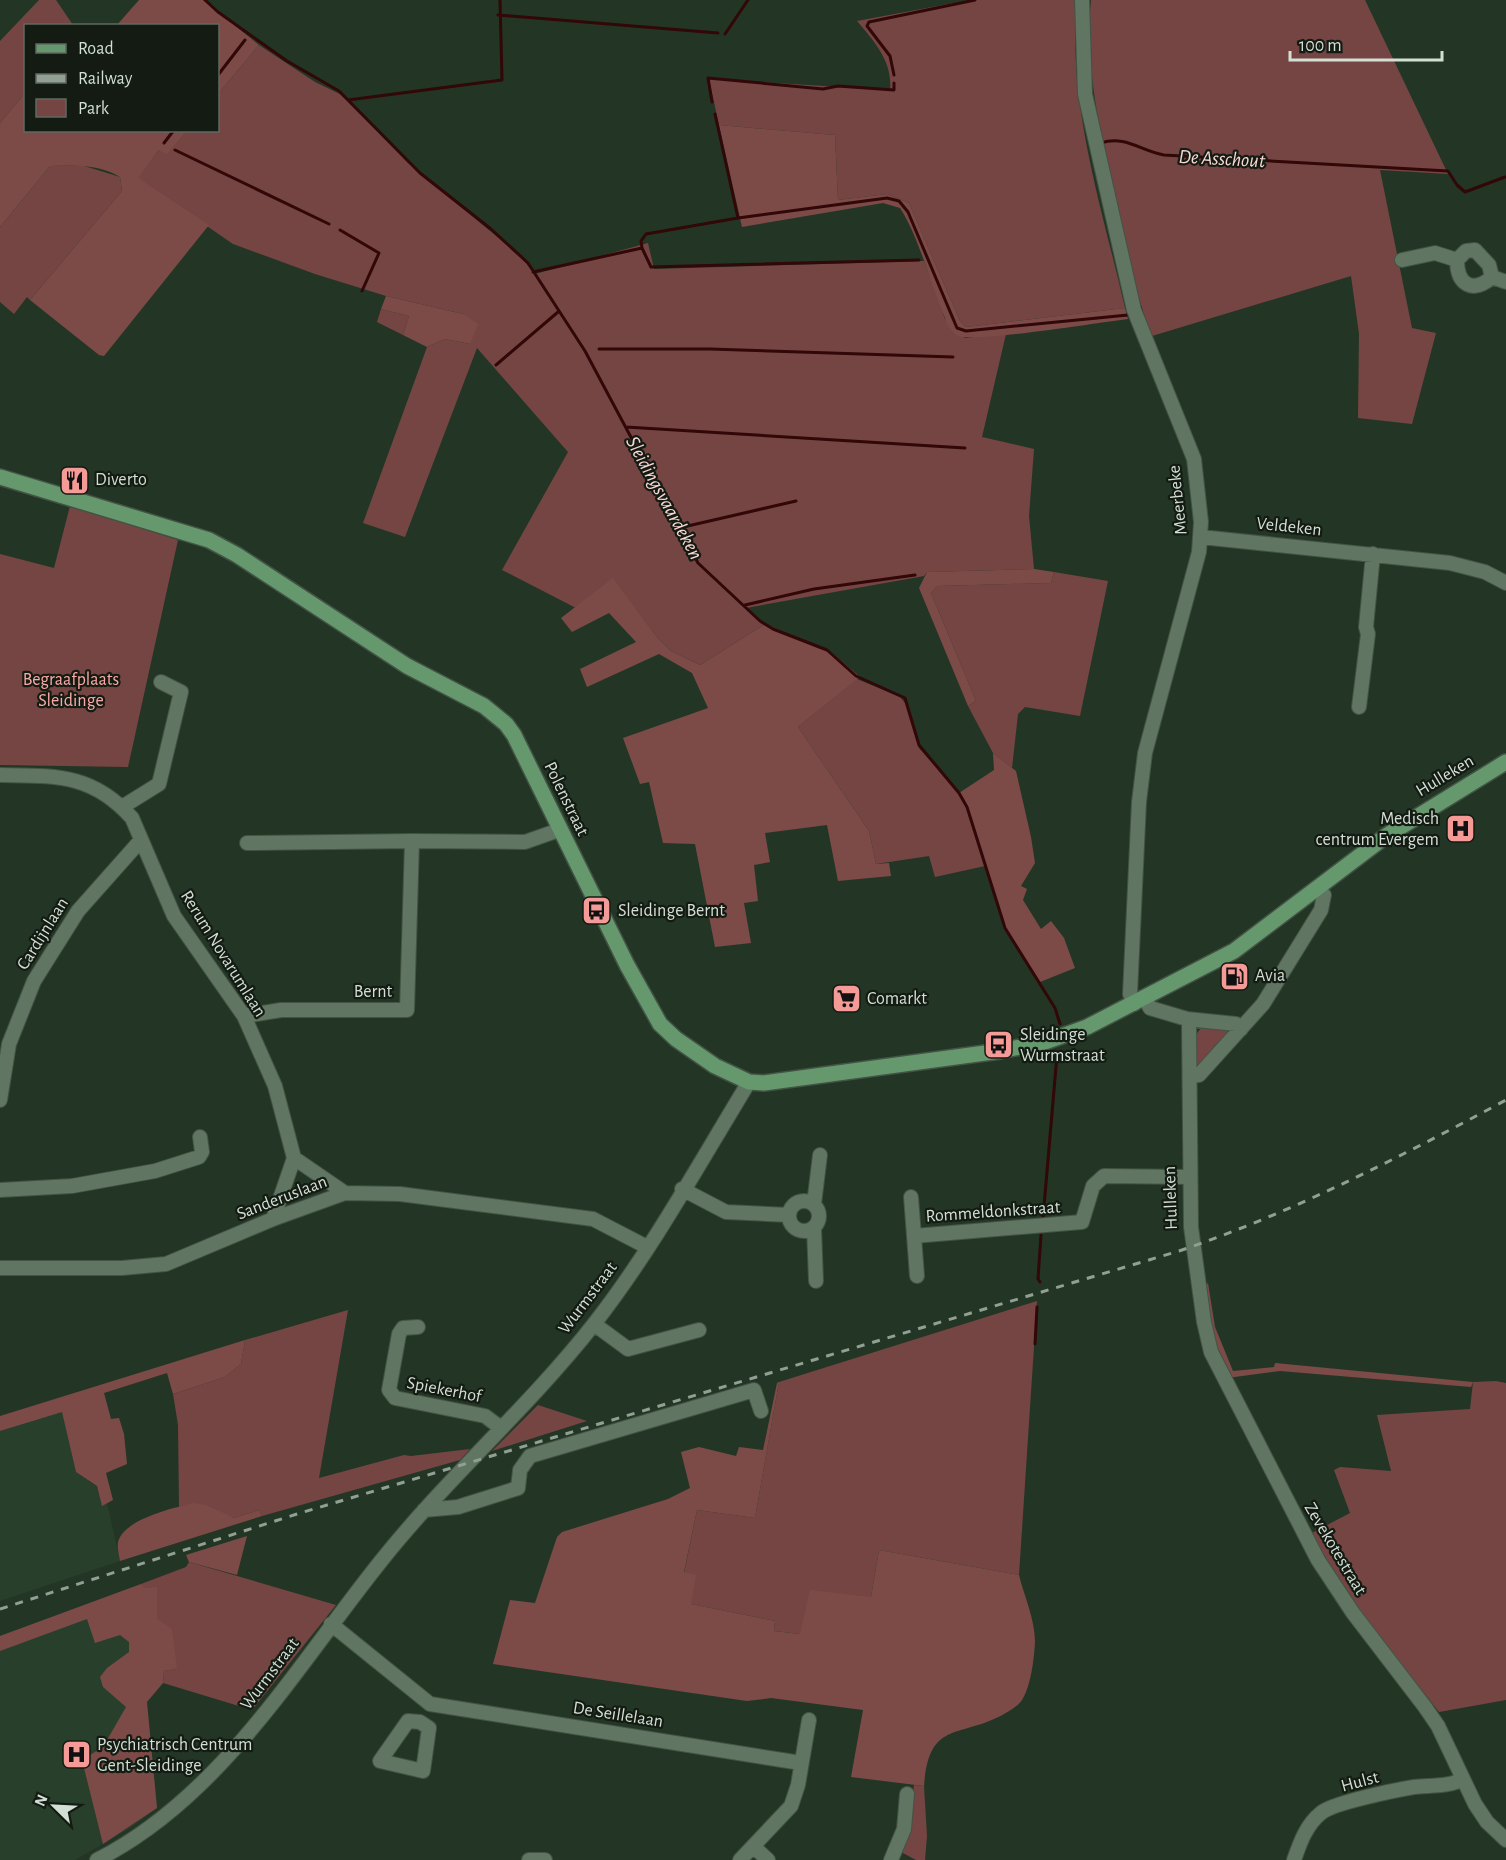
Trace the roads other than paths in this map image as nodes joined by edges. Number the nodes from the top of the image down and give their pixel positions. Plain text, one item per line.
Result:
1 (1082, 0) edge
2 (1402, 260) dead end
3 (1457, 260) junction
4 (1492, 277) junction
5 (1506, 282) edge
6 (0, 477) edge
7 (1201, 537) junction
8 (1373, 554) junction
9 (1506, 583) edge
10 (161, 682) dead end
11 (1359, 707) dead end
12 (1506, 762) edge
13 (0, 775) edge
14 (122, 807) junction
15 (559, 830) junction
16 (141, 840) junction
17 (412, 841) junction
18 (247, 843) dead end
19 (1318, 888) junction
20 (1139, 1001) junction
21 (244, 1016) junction
22 (1187, 1018) junction
23 (1241, 1029) junction
24 (1057, 1038) joint
25 (1191, 1076) junction
26 (749, 1082) junction
27 (0, 1100) edge
28 (200, 1137) dead end
29 (820, 1155) dead end
30 (294, 1158) junction
31 (1189, 1176) junction
32 (682, 1189) junction
33 (0, 1190) edge
34 (345, 1193) junction
35 (911, 1197) dead end
36 (814, 1204) junction
37 (789, 1215) junction
38 (273, 1219) junction
39 (814, 1228) junction
40 (914, 1236) junction
41 (1193, 1246) joint
42 (647, 1247) junction
43 (0, 1268) edge
44 (917, 1276) dead end
45 (816, 1281) dead end
46 (594, 1324) junction
47 (418, 1327) dead end
48 (699, 1330) dead end
49 (761, 1411) dead end
50 (501, 1428) junction
51 (423, 1510) junction
52 (331, 1624) junction
53 (430, 1704) junction
54 (809, 1720) dead end
55 (420, 1722) dead end
56 (801, 1763) junction
57 (1463, 1779) junction
58 (907, 1794) dead end
59 (1506, 1840) edge
60 (754, 1847) junction
61 (101, 1859) edge
62 (529, 1860) edge
63 (545, 1860) edge
64 (740, 1860) edge
65 (768, 1860) edge
66 (891, 1860) edge
67 (1294, 1860) edge

1 - 7 street, Meerbeke
2 - 3 street
3 - 4 street
3 - 4 street
4 - 5 street
6 - 15 main road, Polenstraat
7 - 8 street, Veldeken
7 - 20 street, Meerbeke
8 - 9 street, Veldeken
8 - 11 street
10 - 14 street
12 - 19 main road, Hulleken
13 - 14 street
14 - 16 street, Rerum Novarumlaan
15 - 17 street
15 - 26 main road, Polenstraat
16 - 21 street, Rerum Novarumlaan
16 - 27 street, Cardijnlaan
17 - 18 street
17 - 21 street, Bernt
19 - 20 main road, Hulleken
19 - 23 street
20 - 22 street
20 - 24 main road, Hulleken
21 - 30 street, Rerum Novarumlaan
22 - 23 street
22 - 25 street, Hulleken
23 - 25 street
24 - 26 main road, Polenstraat
25 - 31 street, Hulleken
26 - 32 street, Wurmstraat
28 - 33 street
29 - 36 street
30 - 34 street
30 - 38 street
31 - 40 street, Rommeldonkstraat
31 - 41 street, Hulleken
32 - 37 street
32 - 42 street, Wurmstraat
34 - 38 street, Sanderuslaan
34 - 42 street, Sanderuslaan
35 - 40 street, Rommeldonkstraat
36 - 37 street
36 - 39 street
37 - 39 street
38 - 43 street, Sanderuslaan
39 - 45 street
40 - 44 street
41 - 57 street, Zevekotestraat
42 - 46 street, Wurmstraat
46 - 48 street
46 - 50 street, Wurmstraat
47 - 50 street, Spiekerhof
49 - 51 street
50 - 51 street, Wurmstraat
51 - 52 street, Wurmstraat
52 - 53 street, De Seillelaan
52 - 61 street, Wurmstraat
53 - 55 street
53 - 56 street, De Seillelaan
54 - 56 street
56 - 60 street
57 - 59 street, Zevekotestraat
57 - 67 street, Hulst
58 - 66 street
60 - 64 street
60 - 65 street
62 - 63 street

